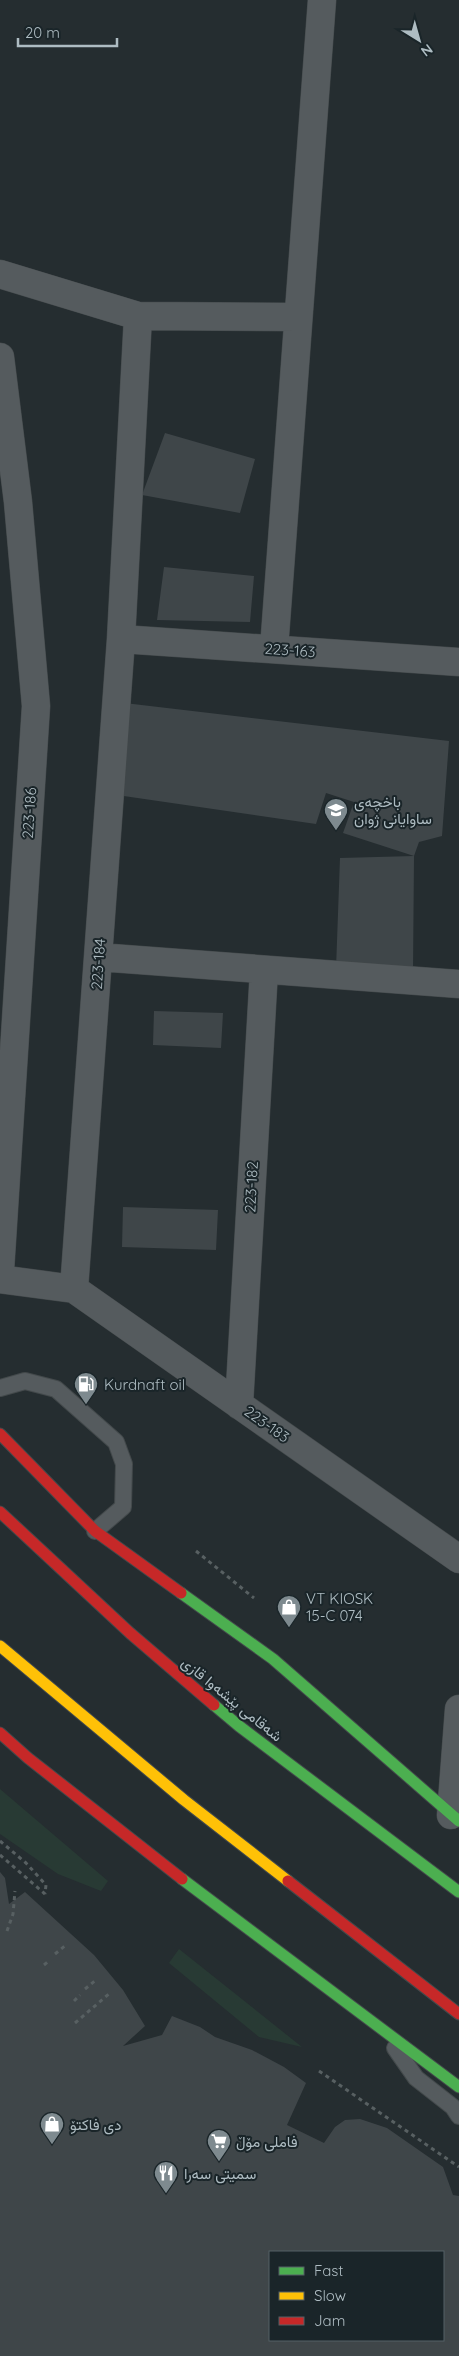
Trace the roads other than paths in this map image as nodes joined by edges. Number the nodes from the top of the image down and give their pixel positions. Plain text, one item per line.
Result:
1 (322, 0) edge
2 (0, 274) edge
3 (138, 316) junction
4 (298, 317) junction
5 (0, 357) edge
6 (121, 639) junction
7 (274, 649) junction
8 (459, 662) edge
9 (98, 957) junction
10 (264, 970) junction
11 (459, 984) edge
12 (0, 1271) edge
13 (0, 1279) edge
14 (74, 1289) junction
15 (0, 1388) edge
16 (239, 1405) junction
17 (0, 1434) edge
18 (0, 1512) edge
19 (95, 1531) junction
20 (459, 1559) edge
21 (0, 1646) edge
22 (459, 1709) edge
23 (0, 1733) edge
24 (455, 1818) edge
25 (459, 1892) edge
26 (459, 2014) edge
27 (382, 2030) junction
28 (459, 2087) edge
29 (459, 2116) edge

1 - 4 street
2 - 3 street
3 - 4 street
3 - 6 street, 223-184
4 - 7 street
5 - 12 street, 223-186
6 - 7 street, 223-163
6 - 9 street, 223-184
7 - 8 street, 223-163
9 - 10 street
9 - 14 street, 223-184
10 - 11 street
10 - 16 street, 223-182
13 - 14 street
14 - 16 street, 223-183
15 - 19 lane
16 - 20 street, 223-183
17 - 19 main road
18 - 25 main road, شەقامی پێشەوا قازی
19 - 24 main road
21 - 26 main road
22 - 24 street
23 - 27 main road
27 - 28 main road
27 - 29 lane

